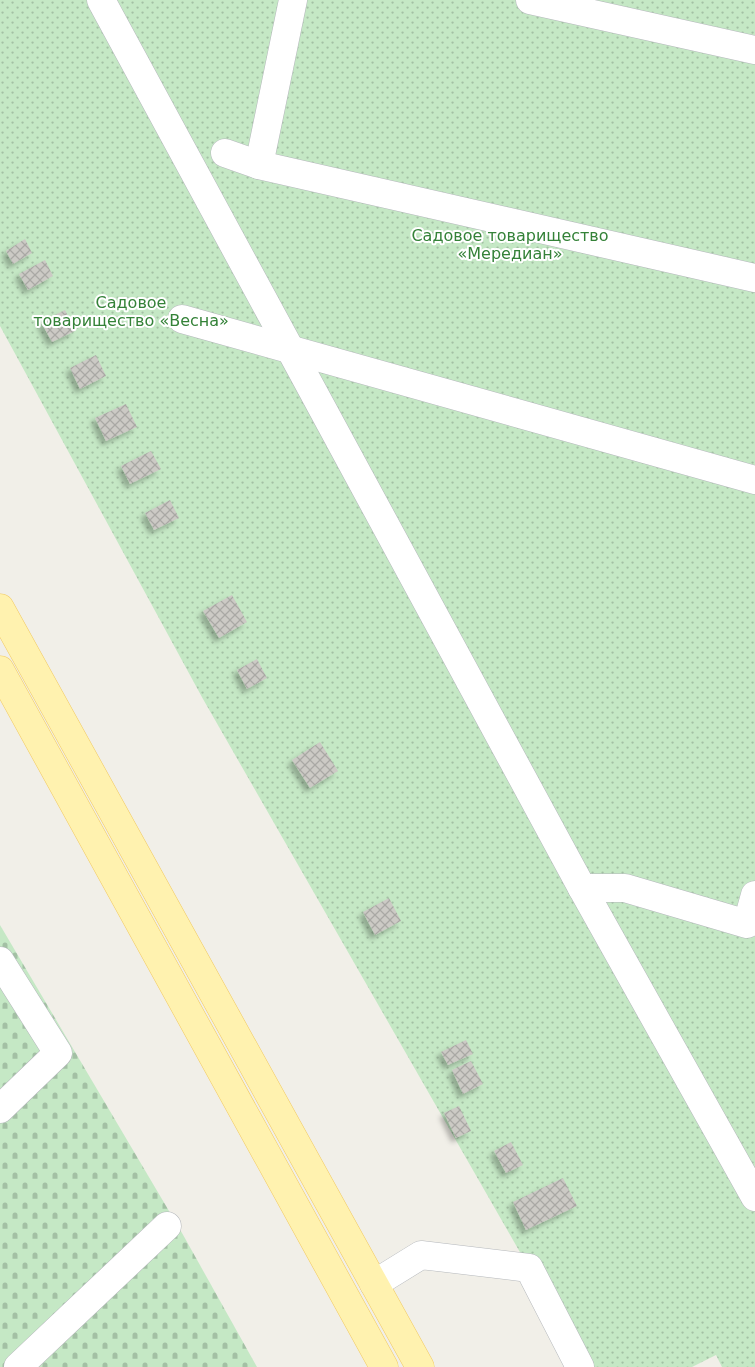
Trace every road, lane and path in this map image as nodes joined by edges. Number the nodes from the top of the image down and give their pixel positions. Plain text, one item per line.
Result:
1 (101, 0) edge
2 (293, 0) edge
3 (530, 0) edge
4 (755, 50) edge
5 (225, 153) dead end
6 (259, 166) junction
7 (755, 278) edge
8 (182, 319) dead end
9 (290, 349) junction
10 (755, 480) edge
11 (0, 608) edge
12 (0, 670) edge
13 (582, 888) junction
14 (755, 895) edge
15 (0, 961) edge
16 (0, 1109) edge
17 (755, 1197) edge
18 (167, 1226) dead end
19 (374, 1284) junction
20 (18, 1367) edge
21 (384, 1367) edge
22 (420, 1367) edge
23 (580, 1367) edge

1 - 9 lane
2 - 6 lane
3 - 4 lane
5 - 6 lane
6 - 7 lane
8 - 9 lane
9 - 10 lane
9 - 13 lane
11 - 19 main road
12 - 21 main road
13 - 14 lane
13 - 17 lane
15 - 16 lane
18 - 20 lane
19 - 22 main road
19 - 23 lane

